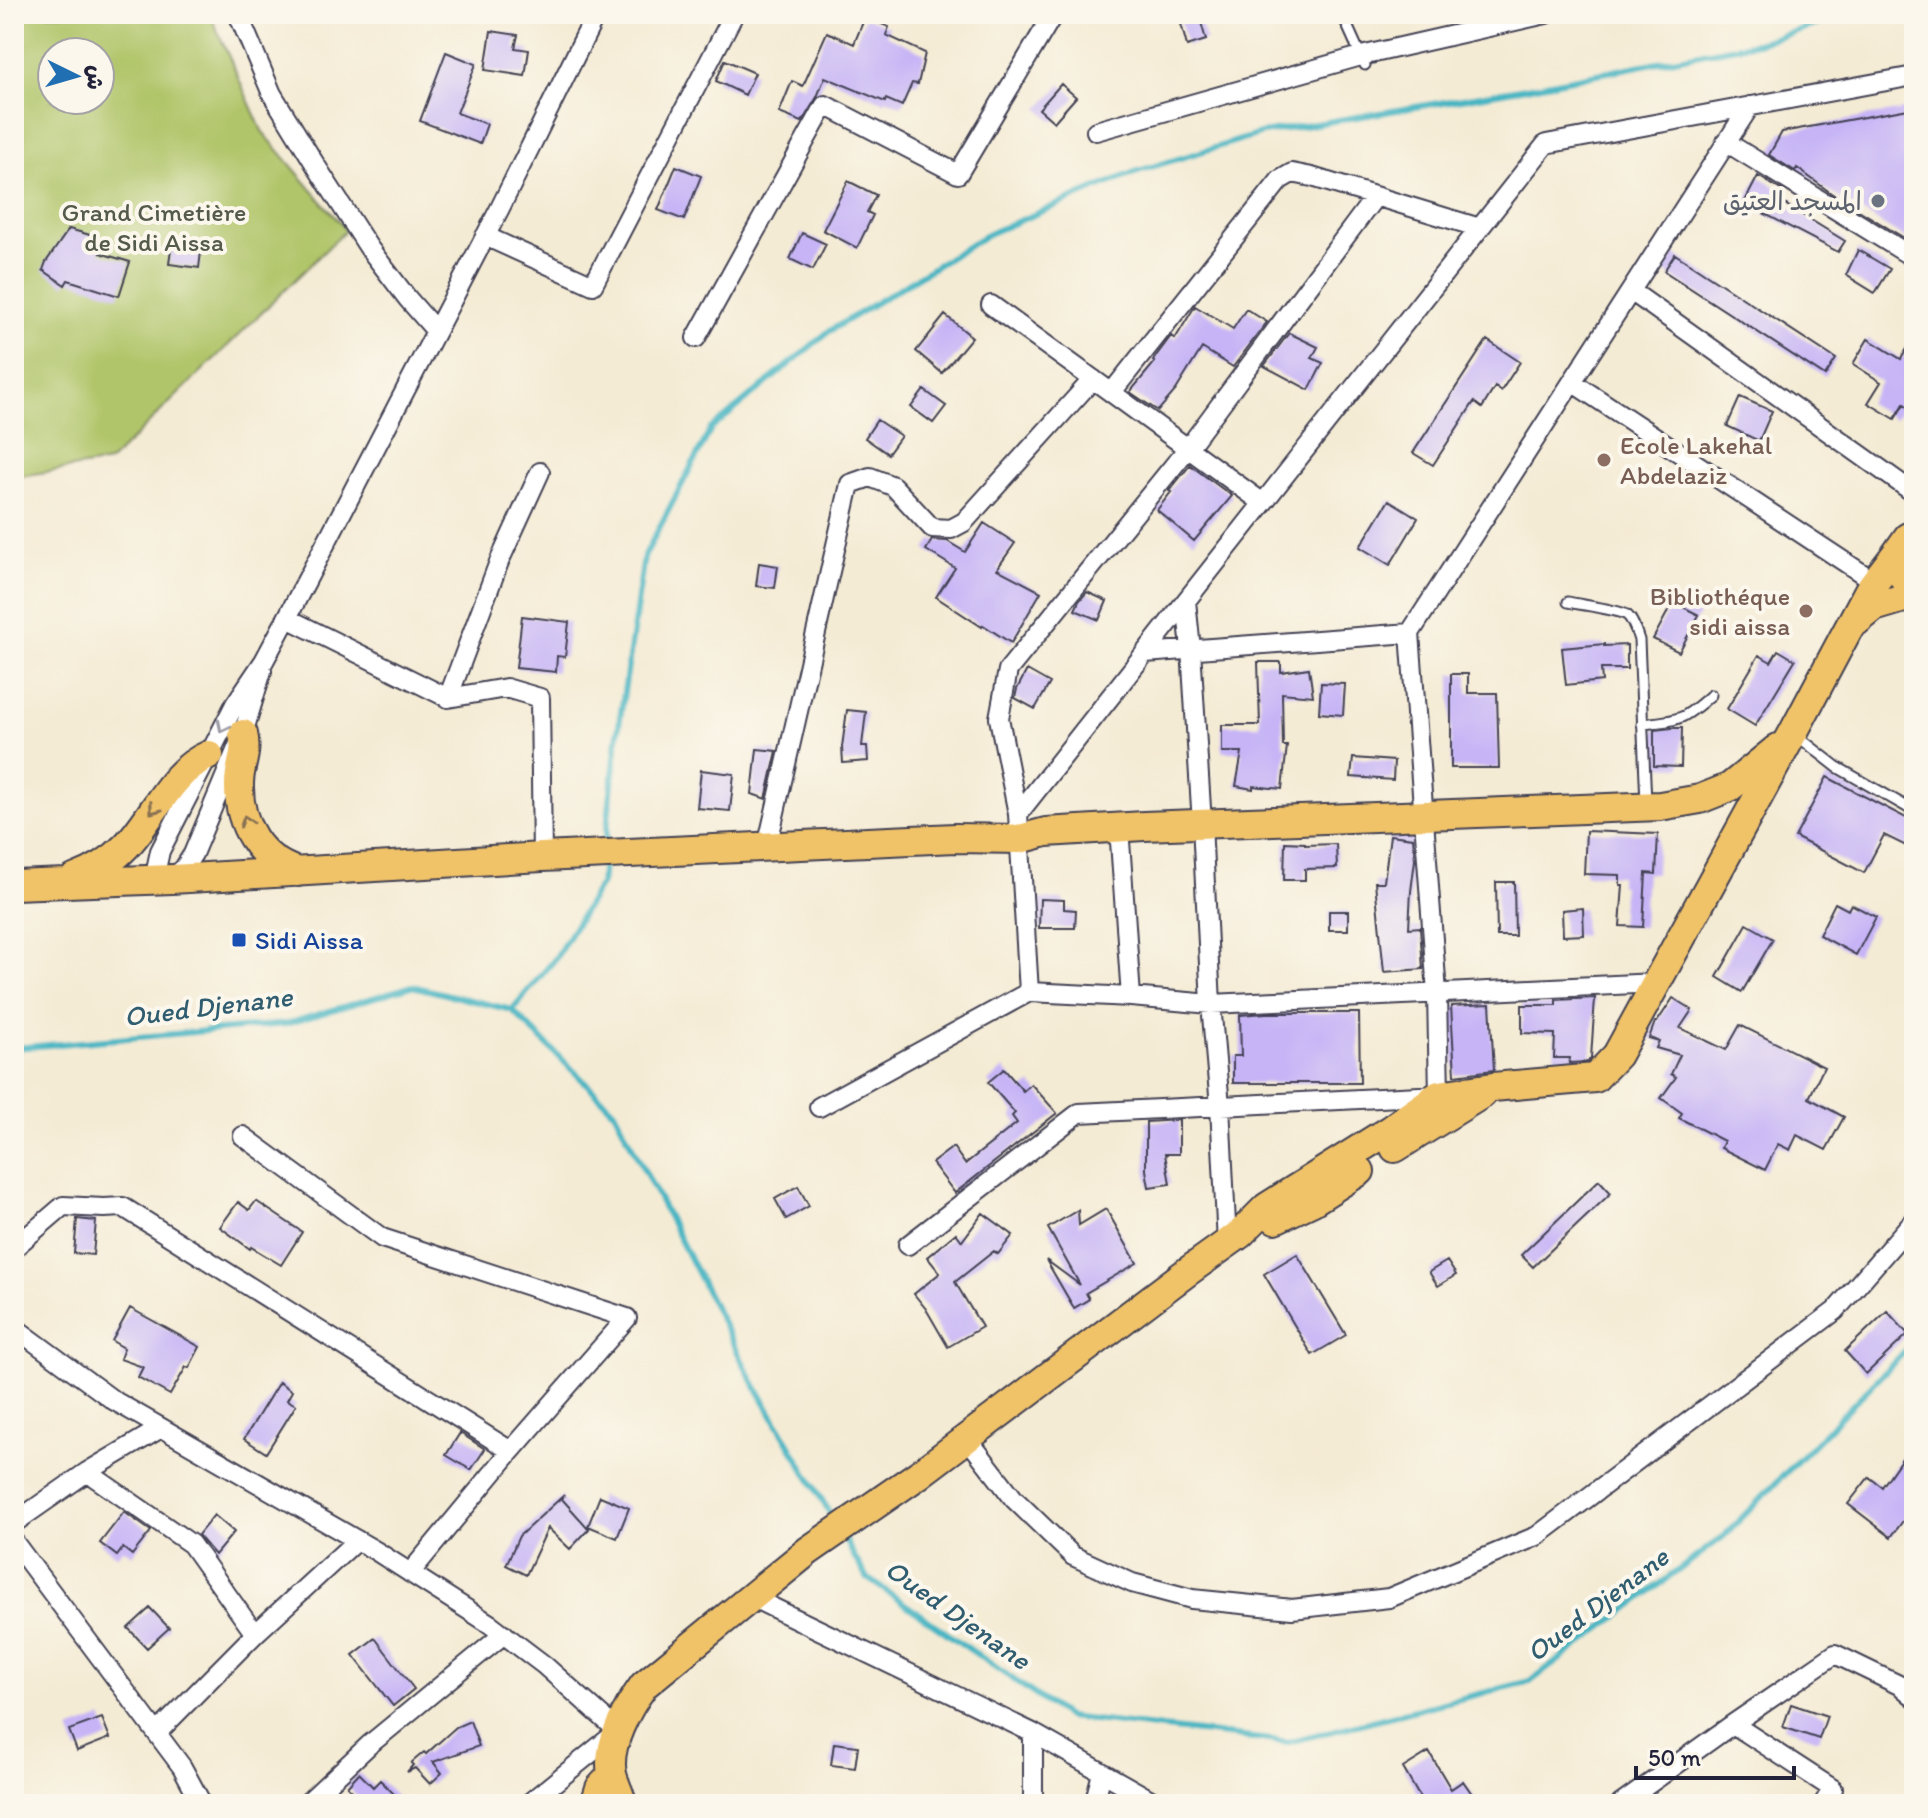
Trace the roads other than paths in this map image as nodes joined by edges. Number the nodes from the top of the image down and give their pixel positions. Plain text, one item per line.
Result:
1 (238, 14) edge
2 (596, 14) edge
3 (734, 14) edge
4 (1342, 14) edge
5 (1546, 14) edge
6 (1051, 18) dead end
7 (1363, 61) junction
8 (1914, 76) edge
9 (1750, 106) junction
10 (1096, 131) dead end
11 (1726, 142) junction
12 (1375, 197) junction
13 (1480, 228) junction
14 (485, 236) junction
15 (1914, 258) edge
16 (1631, 291) junction
17 (991, 305) dead end
18 (436, 331) junction
19 (696, 338) dead end
20 (1093, 379) junction
21 (1572, 382) junction
22 (1112, 392) junction
23 (1188, 448) junction
24 (540, 472) dead end
25 (1914, 493) edge
26 (1263, 503) junction
27 (1908, 539) edge
28 (1875, 582) junction
29 (1914, 590) edge
30 (1914, 599) edge
31 (1186, 601) junction
32 (1568, 602) dead end
33 (287, 618) junction
34 (1850, 627) junction
35 (1410, 633) junction
36 (1191, 649) junction
37 (1145, 653) junction
38 (264, 661) junction
39 (1711, 695) dead end
40 (448, 698) junction
41 (1642, 724) junction
42 (243, 734) junction
43 (1791, 736) junction
44 (209, 755) junction
45 (1646, 807) junction
46 (1914, 811) edge
47 (1425, 815) junction
48 (1202, 824) junction
49 (1019, 826) junction
50 (1119, 827) junction
51 (767, 847) junction
52 (550, 857) junction
53 (299, 872) junction
54 (165, 879) junction
55 (62, 883) junction
56 (14, 885) edge
57 (1656, 983) junction
58 (1029, 992) junction
59 (1437, 993) junction
60 (1131, 997) junction
61 (1211, 1004) junction
62 (1493, 1087) junction
63 (1439, 1095) junction
64 (1220, 1106) junction
65 (819, 1107) dead end
66 (243, 1136) dead end
67 (1914, 1220) edge
68 (1233, 1239) junction
69 (908, 1245) dead end
70 (14, 1248) edge
71 (14, 1327) edge
72 (161, 1428) junction
73 (967, 1438) junction
74 (511, 1451) junction
75 (87, 1472) junction
76 (14, 1523) edge
77 (357, 1540) junction
78 (14, 1542) edge
79 (410, 1573) junction
80 (751, 1597) junction
81 (255, 1634) junction
82 (504, 1634) junction
83 (1914, 1697) edge
84 (1733, 1724) junction
85 (618, 1731) junction
86 (157, 1733) junction
87 (1033, 1733) junction
88 (1102, 1773) junction
89 (612, 1775) junction
90 (202, 1804) edge
91 (306, 1804) edge
92 (528, 1804) edge
93 (595, 1804) edge
94 (622, 1804) edge
95 (1033, 1804) edge
96 (1094, 1804) edge
97 (1158, 1804) edge
98 (1621, 1804) edge
99 (1823, 1804) edge

1 - 18 street
2 - 14 street
3 - 14 street
4 - 7 lane
5 - 7 street
6 - 19 street
7 - 10 street
8 - 9 street
9 - 11 street
9 - 13 street
11 - 15 street
11 - 16 street
12 - 13 street
12 - 22 street
12 - 23 street
13 - 26 street
14 - 18 street
16 - 21 street
16 - 25 street
17 - 20 street
18 - 33 street
20 - 22 street
20 - 51 street
21 - 28 street
21 - 35 street
22 - 23 street
23 - 26 street
23 - 49 street
24 - 40 street
26 - 31 street
27 - 28 main road
27 - 29 main road
28 - 34 main road
30 - 34 main road
31 - 36 street
31 - 37 street
32 - 41 lane
33 - 38 street
33 - 40 street
34 - 43 main road
35 - 36 street
35 - 47 street
36 - 37 street
36 - 48 street
37 - 49 street
38 - 42 street
38 -> 44 street
39 - 41 lane
40 - 52 street
41 - 45 lane
53 -> 42 main road
42 - 54 street
43 - 45 main road
43 - 46 lane
43 - 57 main road
44 - 54 street
44 -> 55 main road
45 - 47 main road
47 - 48 main road
47 - 59 street
48 - 50 main road
48 - 61 street
49 - 50 main road
49 - 51 main road
49 - 58 street
50 - 60 street
51 - 52 main road
52 - 53 main road
53 - 54 main road
54 - 55 main road
55 - 56 main road
57 - 59 street
57 - 62 main road
58 - 60 street
58 - 65 street
59 - 61 street
59 - 63 street
60 - 61 street
61 - 64 street
62 - 63 main road
62 - 68 main road
63 - 64 street
63 - 68 main road
64 - 68 street
64 - 69 street
66 - 74 street
67 - 73 street
68 - 73 main road
70 - 74 street
71 - 72 street
72 - 75 street
72 - 77 street
73 - 80 main road
74 - 79 street
75 - 76 street
75 - 81 street
77 - 79 street
77 - 81 street
78 - 86 street
79 - 82 street
80 - 85 main road
80 - 87 street
81 - 86 street
82 - 85 street
82 - 91 street
83 - 84 street
84 - 98 street
84 - 99 street
85 - 89 main road
85 - 92 street
86 - 90 street
87 - 88 street
87 - 95 street
88 - 96 street
88 - 97 street
89 - 93 main road
89 - 94 main road

